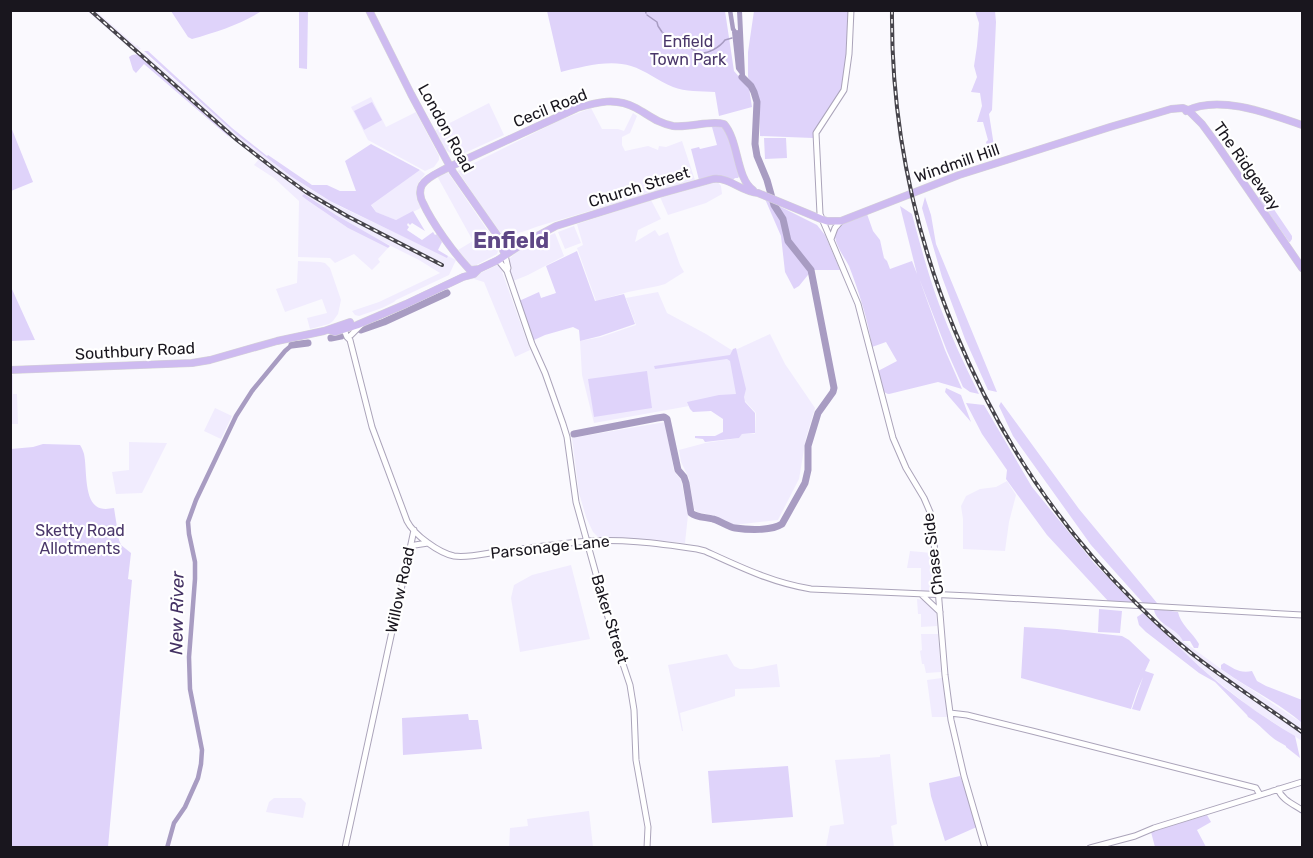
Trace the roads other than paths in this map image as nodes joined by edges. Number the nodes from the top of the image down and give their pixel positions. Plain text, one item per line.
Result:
1 (369, 10) edge
2 (851, 10) edge
3 (1188, 110) junction
4 (1302, 125) edge
5 (444, 154) junction
6 (451, 166) junction
7 (429, 178) junction
8 (744, 178) junction
9 (733, 183) junction
10 (758, 193) junction
11 (821, 219) junction
12 (841, 221) junction
13 (831, 239) junction
14 (501, 258) junction
15 (1302, 268) edge
16 (475, 269) junction
17 (365, 321) junction
18 (345, 326) junction
19 (350, 338) junction
20 (10, 370) edge
21 (414, 530) junction
22 (587, 542) junction
23 (430, 543) junction
24 (409, 550) junction
25 (922, 595) junction
26 (939, 595) junction
27 (940, 612) junction
28 (1302, 615) edge
29 (950, 713) junction
30 (1302, 782) edge
31 (1278, 789) junction
32 (1260, 795) junction
33 (1302, 810) edge
34 (345, 848) edge
35 (647, 848) edge
36 (985, 848) edge
37 (1090, 848) edge

1 - 5 main road, London Road
2 - 11 street
3 - 4 main road, Windmill Hill
3 - 12 main road, Windmill Hill
3 - 15 main road, The Ridgeway
5 - 6 main road, London Road
5 - 7 main road
6 - 7 main road
6 - 8 main road, Cecil Road
6 - 14 main road, London Road
7 - 16 main road
8 - 9 street, Church Street
8 - 10 main road, Cecil Road
9 - 10 main road, Church Street
9 - 14 main road, Church Street
10 - 11 main road, Windmill Hill
11 - 12 main road, Windmill Hill
11 - 13 street, Chase Side
12 - 13 street
13 - 26 street, Chase Side
14 - 16 main road
14 - 22 street, Baker Street
16 - 17 main road, Southbury Road
17 - 18 main road, Southbury Road
17 - 19 street
18 - 19 street, Willow Road
18 - 20 main road, Southbury Road
19 - 21 street, Willow Road
21 - 23 street, Parsonage Lane
21 - 24 street, Willow Road
22 - 23 street, Parsonage Lane
22 - 25 street, Parsonage Lane
22 - 35 street, Baker Street
23 - 24 street
24 - 34 street, Willow Road
25 - 26 street, Parsonage Lane
25 - 27 street
26 - 27 street, Chase Side
26 - 28 street, Parsonage Lane
27 - 29 street, Chase Side
29 - 32 street
29 - 36 street, Chase Side
30 - 31 street
31 - 32 street
31 - 33 street
32 - 37 street

